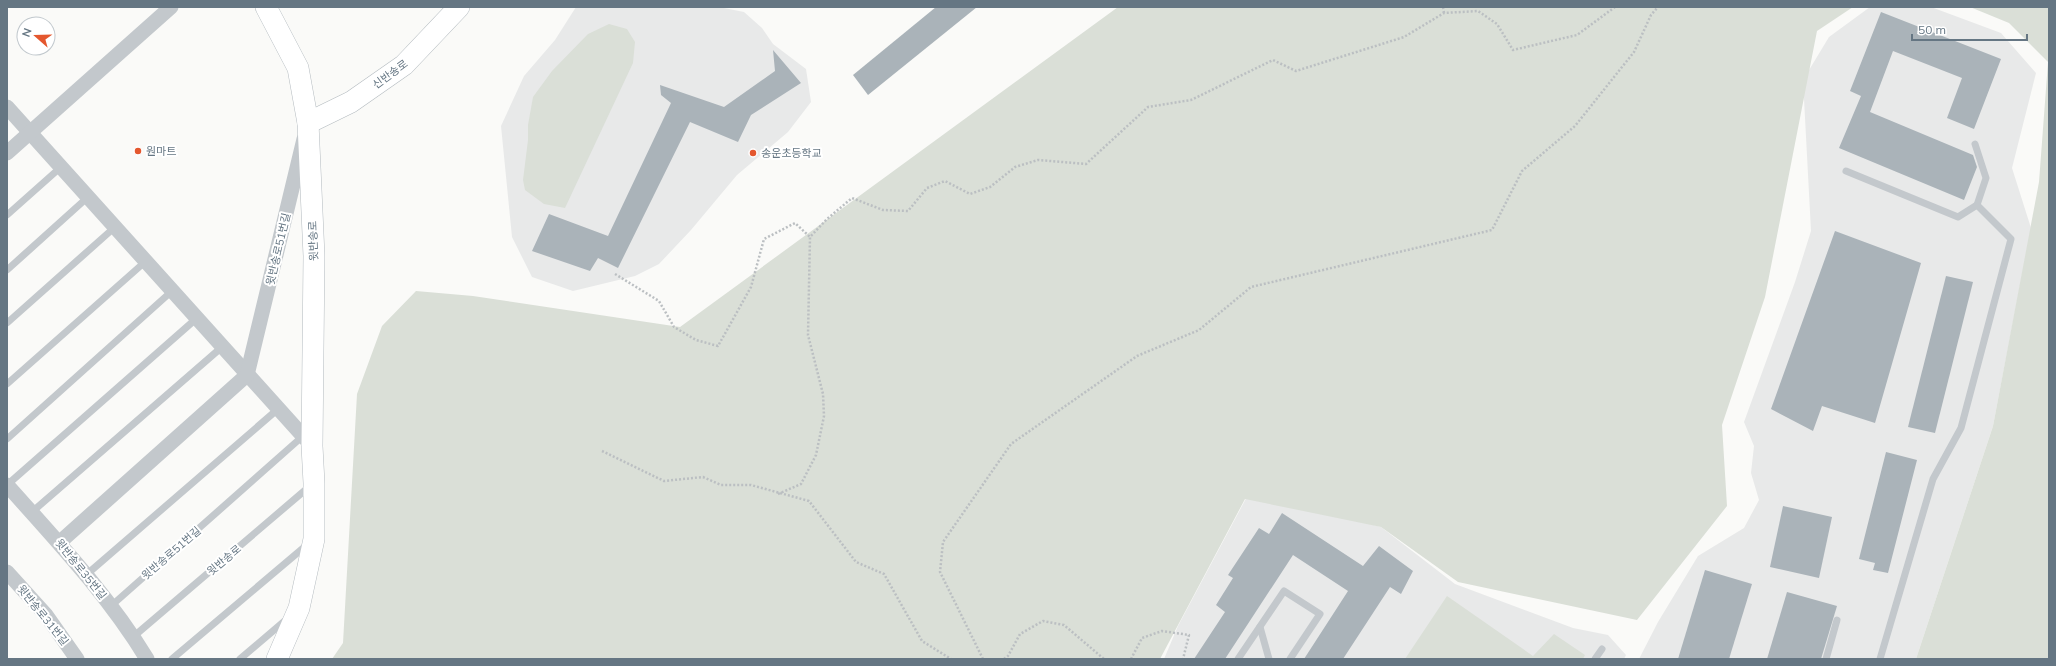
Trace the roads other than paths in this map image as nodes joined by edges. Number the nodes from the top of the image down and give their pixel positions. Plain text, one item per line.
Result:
1 (172, 7) edge
2 (266, 7) edge
3 (459, 7) edge
4 (7, 107) edge
5 (308, 123) junction
6 (30, 132) junction
7 (1975, 144) dead end
8 (7, 153) edge
9 (61, 167) junction
10 (1846, 171) dead end
11 (88, 197) junction
12 (1977, 204) junction
13 (7, 215) edge
14 (115, 227) junction
15 (146, 261) junction
16 (7, 270) edge
17 (172, 291) junction
18 (197, 318) junction
19 (7, 323) edge
20 (222, 347) junction
21 (247, 374) junction
22 (7, 384) edge
23 (278, 409) junction
24 (7, 439) edge
25 (307, 441) junction
26 (314, 483) junction
27 (7, 485) edge
28 (32, 512) junction
29 (314, 539) junction
30 (60, 542) junction
31 (86, 575) junction
32 (9, 579) edge
33 (111, 606) junction
34 (299, 608) junction
35 (1837, 620) dead end
36 (1260, 627) junction
37 (133, 637) junction
38 (1602, 649) dead end
39 (77, 659) edge
40 (147, 659) edge
41 (172, 659) edge
42 (240, 659) edge
43 (276, 659) edge
44 (1238, 659) edge
45 (1269, 659) edge
46 (1290, 659) edge
47 (1596, 659) edge
48 (1826, 659) edge
49 (1880, 659) edge

1 - 6 street
2 - 5 main road, 윗반송로
3 - 5 main road, 신반송로
4 - 6 street
5 - 21 street, 윗반송로51번길
5 - 25 main road, 윗반송로
6 - 8 street
6 - 9 street
7 - 12 lane
9 - 11 street
9 - 13 lane
10 - 12 lane
11 - 14 street
11 - 16 lane
12 - 49 lane
14 - 15 street
14 - 19 lane
15 - 17 street
15 - 22 lane
17 - 18 street
17 - 24 lane
18 - 20 street
18 - 27 lane
20 - 21 street
20 - 28 lane
21 - 23 street
21 - 30 street
23 - 25 street
23 - 31 lane
25 - 26 main road, 윗반송로
25 - 33 lane, 윗반송로51번길
26 - 29 main road, 윗반송로
26 - 37 lane, 윗반송로
27 - 28 street, 윗반송로35번길
28 - 30 street, 윗반송로35번길
29 - 34 main road, 윗반송로
29 - 41 lane
30 - 31 street, 윗반송로35번길
31 - 33 street, 윗반송로35번길
32 - 39 street, 윗반송로31번길
33 - 37 street, 윗반송로35번길
34 - 42 lane
34 - 43 main road, 윗반송로
35 - 48 lane
36 - 44 lane
36 - 45 lane
36 - 46 lane
37 - 40 street, 윗반송로35번길
38 - 47 lane

